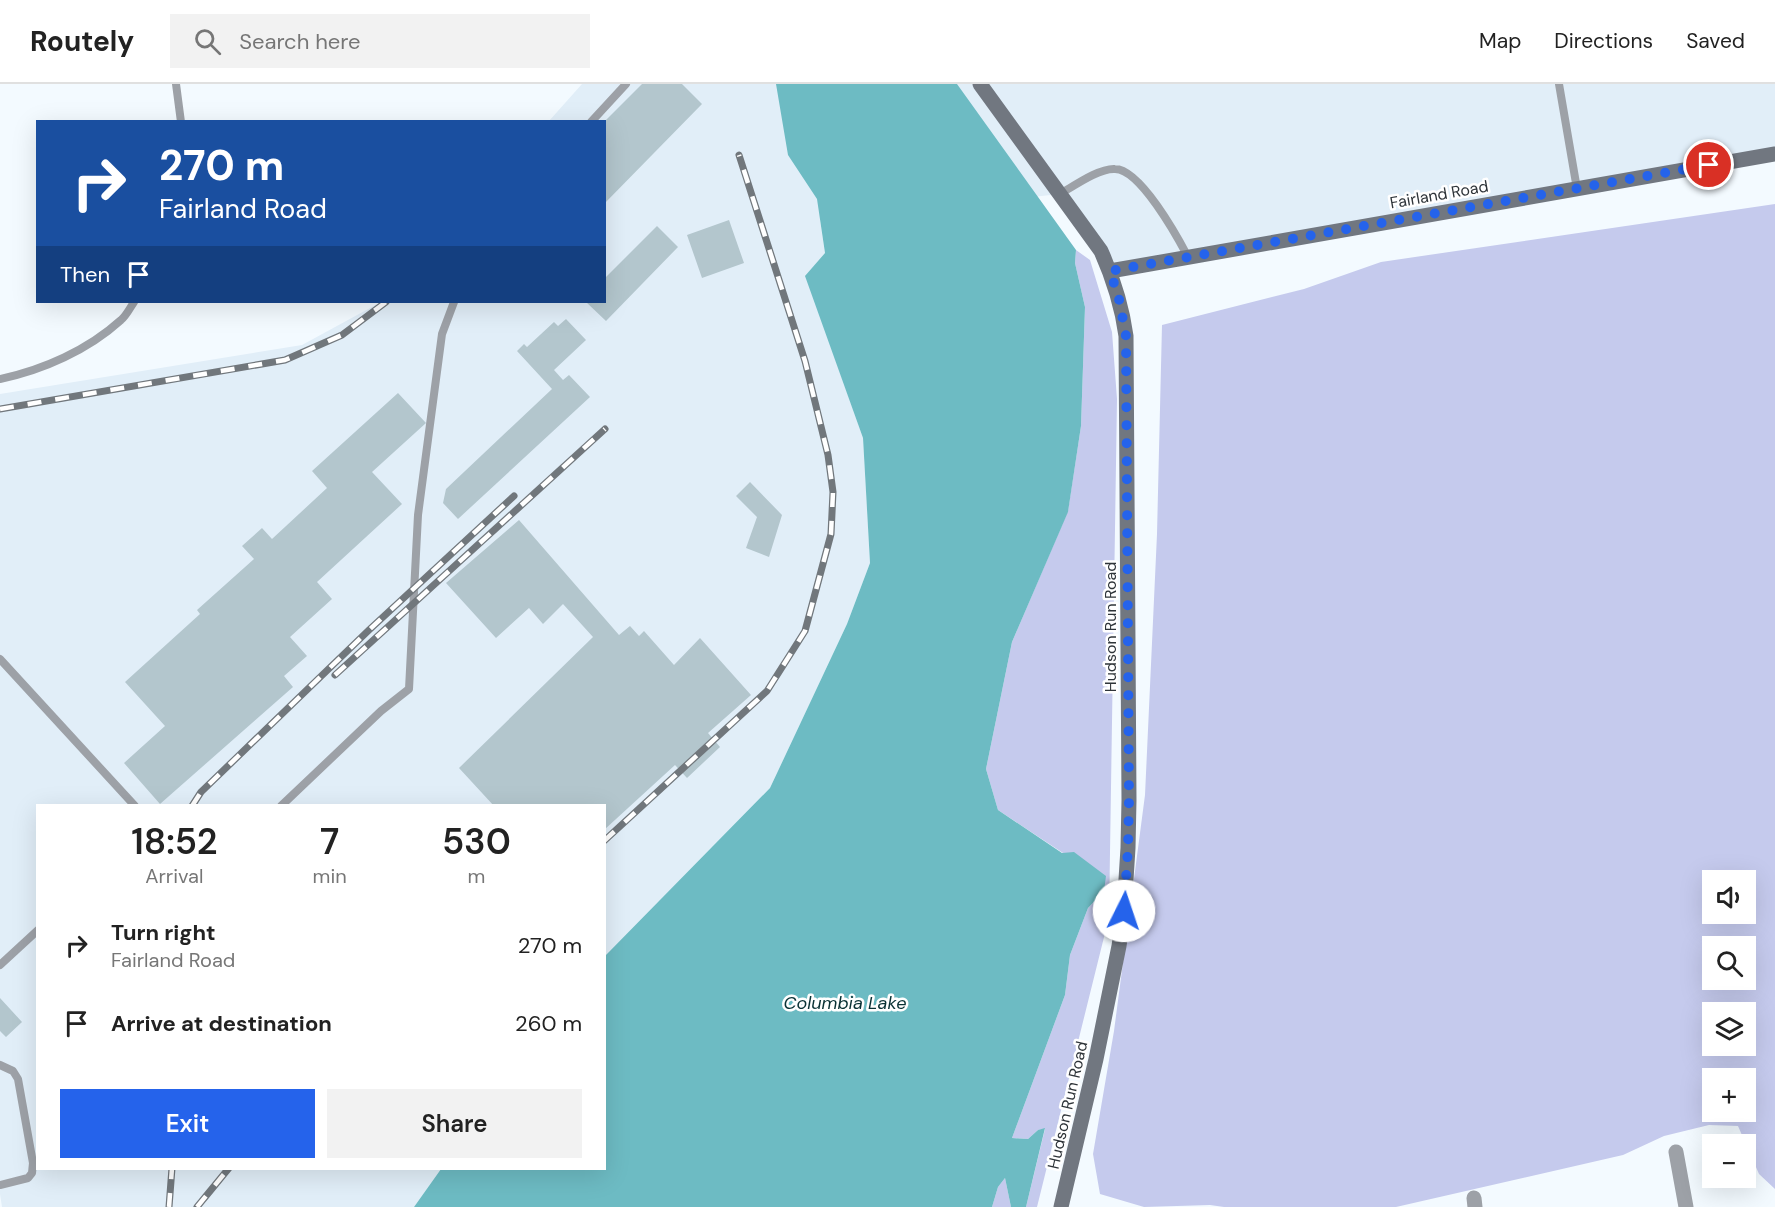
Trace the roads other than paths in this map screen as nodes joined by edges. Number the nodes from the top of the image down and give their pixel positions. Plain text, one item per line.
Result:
1 (176, 84) edge
2 (626, 84) edge
3 (980, 84) edge
4 (1559, 84) edge
5 (181, 120) edge
6 (593, 120) edge
7 (1775, 154) edge
8 (1577, 189) junction
9 (1060, 194) junction
10 (1188, 256) junction
11 (1110, 271) junction
12 (133, 303) edge
13 (454, 303) edge
14 (0, 380) edge
15 (0, 659) edge
16 (133, 804) edge
17 (283, 804) edge
18 (36, 932) edge
19 (0, 965) edge
20 (0, 1065) edge
21 (1676, 1152) dead end
22 (0, 1185) edge
23 (1061, 1207) edge
24 (1686, 1207) edge

1 - 5 lane
2 - 6 lane
3 - 9 main road, Hudson Run Road
4 - 8 lane
7 - 8 main road, Fairland Road
8 - 10 main road, Fairland Road
9 - 10 lane
9 - 11 main road, Hudson Run Road
10 - 11 main road, Fairland Road
11 - 23 main road, Hudson Run Road
12 - 14 lane
13 - 17 lane
15 - 16 lane
18 - 19 lane
20 - 22 lane
21 - 24 street

